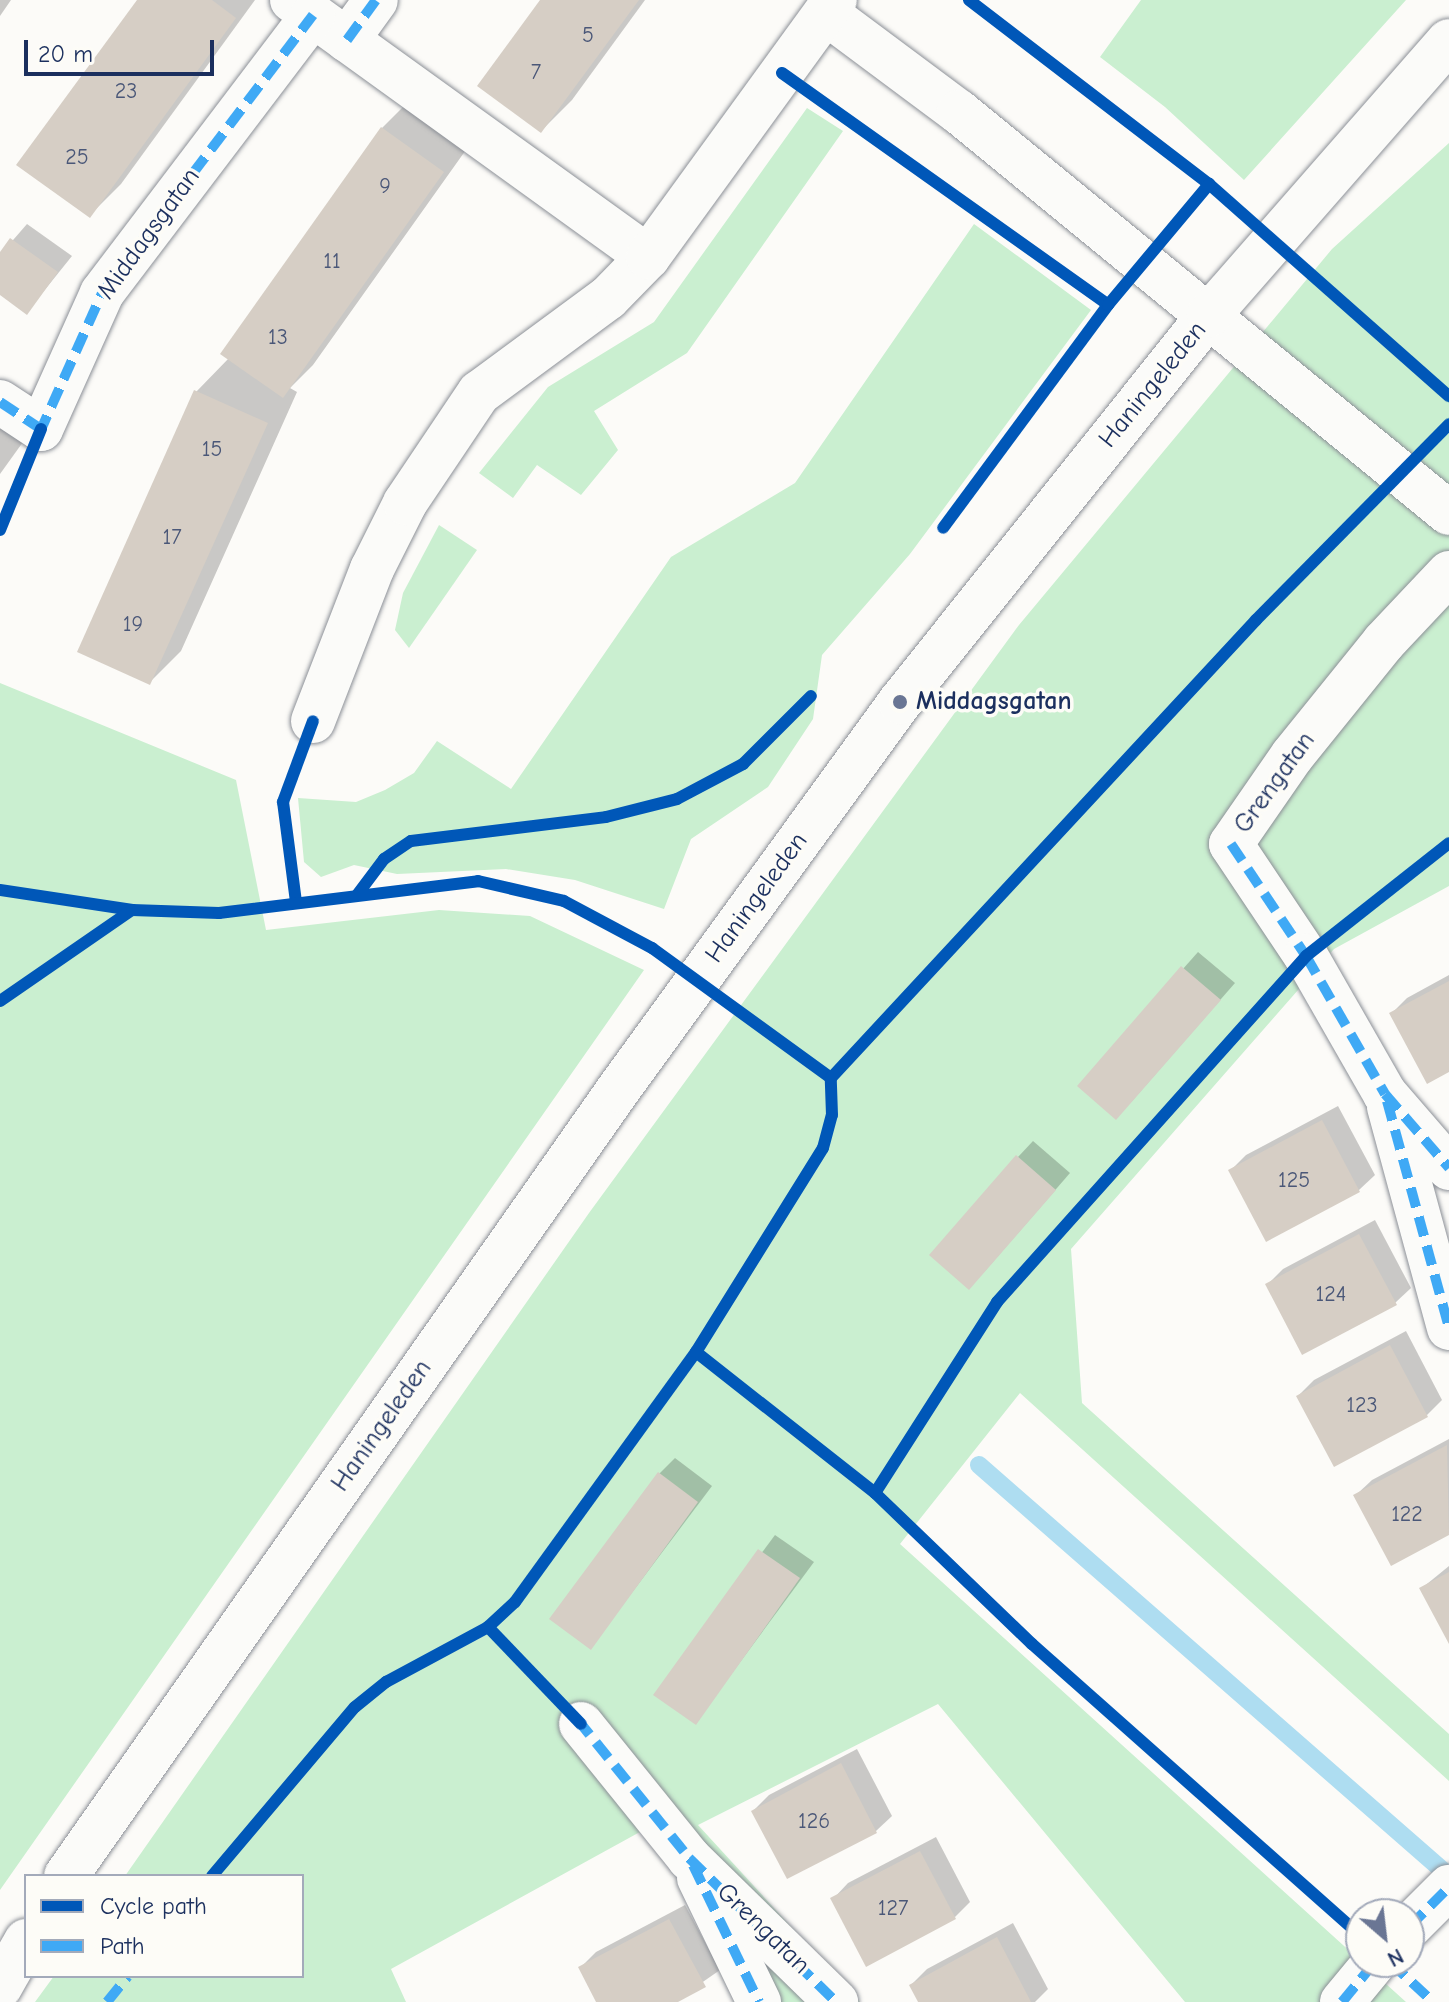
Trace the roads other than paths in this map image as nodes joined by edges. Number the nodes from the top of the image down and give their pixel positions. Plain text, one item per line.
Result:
1 (376, 0) edge
2 (831, 6) edge
3 (317, 18) edge
4 (1449, 41) edge
5 (648, 257) junction
6 (1209, 315) junction
7 (0, 402) edge
8 (1449, 513) edge
9 (1449, 573) edge
10 (313, 721) dead end
11 (1385, 1094) junction
12 (1449, 1168) edge
13 (1449, 1328) edge
14 (581, 1724) dead end
15 (689, 1858) junction
16 (67, 1874) edge
17 (24, 1932) edge
18 (24, 1945) edge
19 (0, 1962) edge
20 (1362, 1978) edge
21 (0, 1987) edge
22 (759, 2002) edge
23 (836, 2002) edge
24 (1342, 2002) edge

1 - 3 street, Middagsgatan
2 - 5 street
2 - 6 street
3 - 5 street
3 - 7 street, Middagsgatan
4 - 6 street, Haningeleden
5 - 10 street
6 - 8 street
6 - 16 street, Haningeleden
9 - 11 street, Grengatan
11 - 12 street, Grengatan
11 - 13 street, Grengatan
14 - 15 street, Grengatan
15 - 22 street, Grengatan
15 - 23 street, Grengatan
17 - 19 street
18 - 21 street
20 - 24 street

